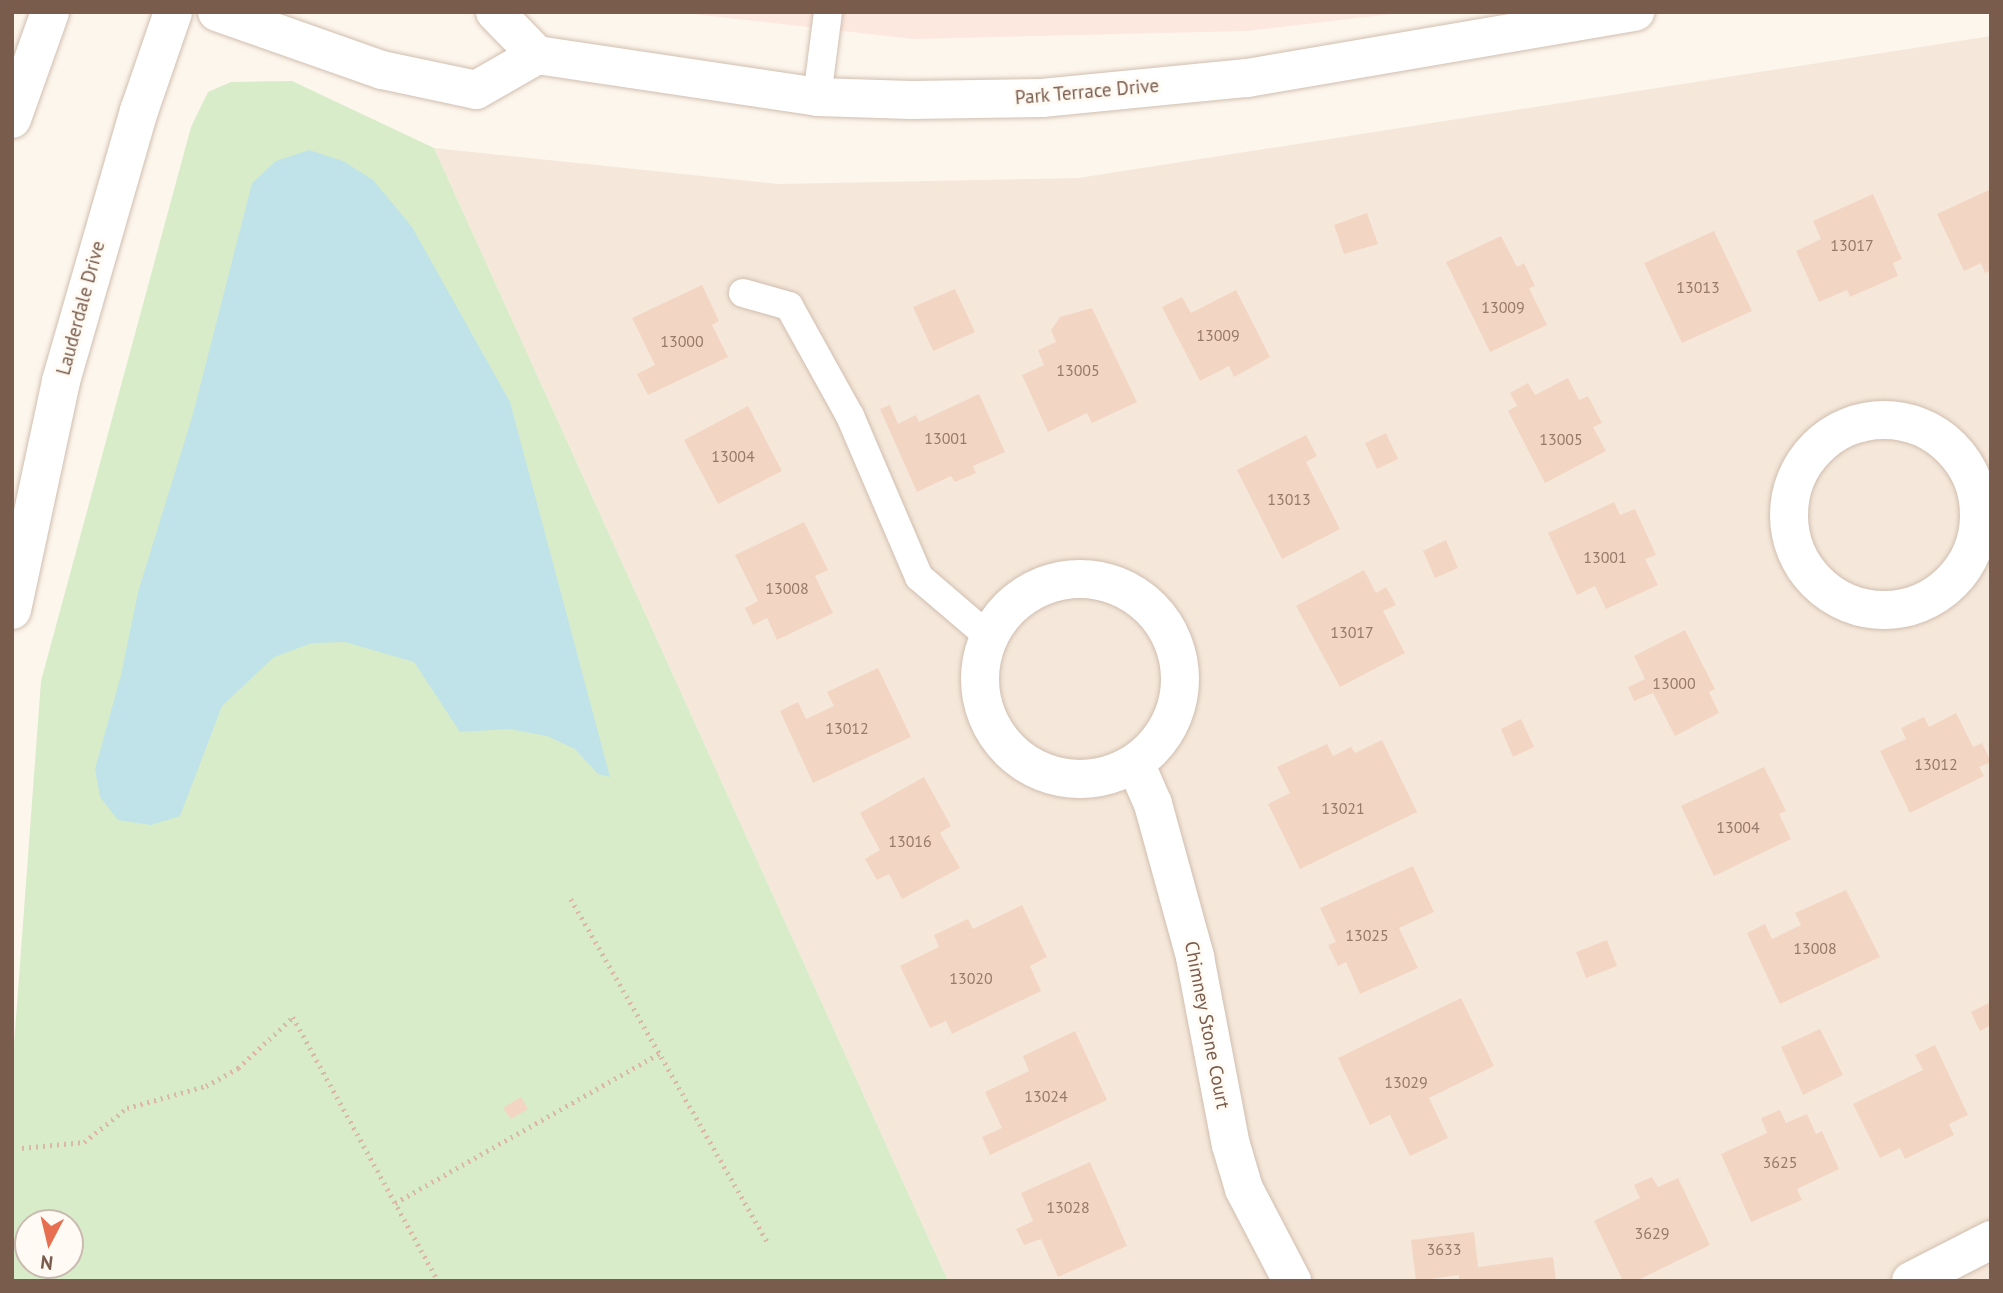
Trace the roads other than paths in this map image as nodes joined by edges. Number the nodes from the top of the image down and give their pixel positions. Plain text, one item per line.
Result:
1 (50, 12) edge
2 (173, 12) edge
3 (217, 12) edge
4 (495, 12) edge
5 (828, 12) edge
6 (1635, 12) edge
7 (537, 55) junction
8 (817, 97) junction
9 (12, 119) edge
10 (743, 293) dead end
11 (1981, 471) edge
12 (12, 610) edge
13 (988, 636) junction
14 (1136, 763) junction
15 (1991, 1240) edge
16 (1292, 1281) edge
17 (1911, 1281) edge

1 - 9 street
2 - 12 street, Lauderdale Drive
3 - 7 street
4 - 7 street
5 - 8 lane
6 - 8 street, Park Terrace Drive
7 - 8 street, Park Terrace Drive
10 - 13 lane
11 - 11 street
13 - 14 street
13 - 14 street
14 - 16 street, Chimney Stone Court
15 - 17 street

